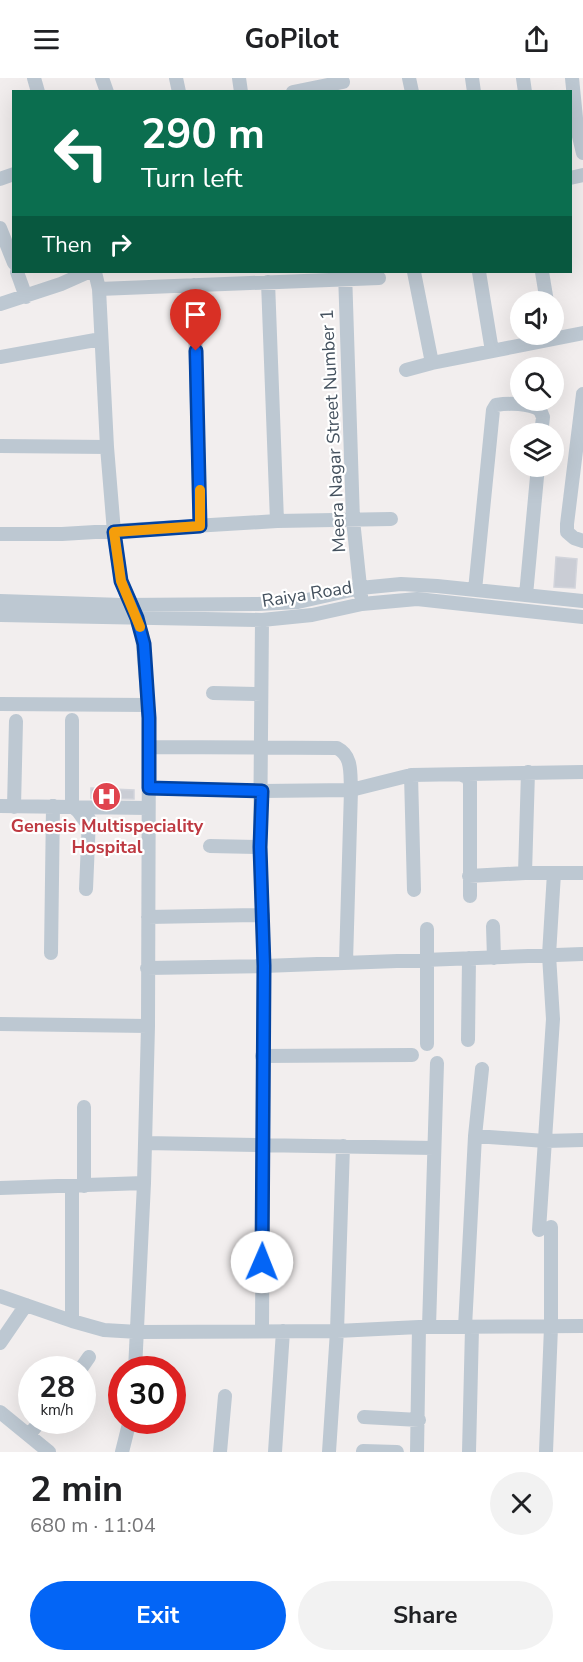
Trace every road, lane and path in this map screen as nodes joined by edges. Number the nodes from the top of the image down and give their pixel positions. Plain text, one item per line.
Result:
1 (572, 78) edge
2 (343, 84) edge
3 (301, 88) edge
4 (577, 128) edge
5 (583, 153) edge
6 (0, 228) edge
7 (12, 258) edge
8 (17, 273) edge
9 (86, 273) edge
10 (95, 273) edge
11 (414, 273) edge
12 (479, 273) edge
13 (542, 273) edge
14 (345, 275) edge
15 (379, 278) dead end
16 (268, 282) junction
17 (194, 285) junction
18 (99, 289) junction
19 (545, 291) edge
20 (26, 297) junction
21 (0, 304) edge
22 (583, 333) edge
23 (564, 335) edge
24 (101, 339) junction
25 (517, 345) edge
26 (492, 351) junction
27 (0, 357) edge
28 (432, 363) junction
29 (406, 370) dead end
30 (583, 394) edge
31 (542, 423) edge
32 (0, 446) edge
33 (107, 447) junction
34 (537, 477) edge
35 (391, 519) dead end
36 (353, 520) junction
37 (277, 521) junction
38 (200, 526) junction
39 (114, 532) junction
40 (0, 534) edge
41 (583, 541) edge
42 (360, 588) junction
43 (475, 590) junction
44 (526, 595) junction
45 (0, 601) edge
46 (583, 601) edge
47 (362, 604) junction
48 (134, 611) junction
49 (0, 615) edge
50 (583, 617) edge
51 (262, 620) junction
52 (213, 693) dead end
53 (261, 694) junction
54 (0, 704) edge
55 (148, 705) junction
56 (72, 720) dead end
57 (16, 721) dead end
58 (149, 747) junction
59 (262, 747) junction
60 (528, 772) junction
61 (583, 772) edge
62 (411, 775) junction
63 (462, 775) junction
64 (149, 788) junction
65 (169, 789) junction
66 (351, 790) junction
67 (262, 791) junction
68 (148, 805) junction
69 (53, 806) junction
70 (72, 806) junction
71 (7, 807) edge
72 (89, 807) junction
73 (89, 826) junction
74 (210, 846) dead end
75 (260, 847) junction
76 (525, 873) junction
77 (554, 873) junction
78 (583, 873) edge
79 (469, 876) junction
80 (86, 889) dead end
81 (414, 890) dead end
82 (470, 896) dead end
83 (263, 915) junction
84 (148, 917) junction
85 (493, 926) dead end
86 (427, 929) dead end
87 (51, 952) dead end
88 (583, 954) edge
89 (549, 955) junction
90 (469, 958) junction
91 (494, 958) junction
92 (427, 960) junction
93 (346, 962) junction
94 (264, 966) junction
95 (147, 968) junction
96 (0, 1024) edge
97 (148, 1026) junction
98 (468, 1040) dead end
99 (426, 1044) dead end
100 (412, 1055) dead end
101 (262, 1056) junction
102 (437, 1063) dead end
103 (482, 1070) dead end
104 (84, 1107) dead end
105 (475, 1136) junction
106 (583, 1140) edge
107 (545, 1141) junction
108 (145, 1143) junction
109 (263, 1145) junction
110 (343, 1146) junction
111 (434, 1148) junction
112 (144, 1183) junction
113 (78, 1187) junction
114 (0, 1188) edge
115 (0, 1296) edge
116 (26, 1305) junction
117 (72, 1321) junction
118 (583, 1326) edge
119 (424, 1327) junction
120 (552, 1327) junction
121 (469, 1328) junction
122 (261, 1331) junction
123 (283, 1331) junction
124 (337, 1331) junction
125 (138, 1332) junction
126 (0, 1343) edge
127 (136, 1356) edge
128 (225, 1396) dead end
129 (0, 1412) edge
130 (364, 1417) dead end
131 (419, 1420) junction
132 (126, 1434) edge
133 (30, 1435) joint
134 (363, 1451) edge
135 (49, 1452) edge
136 (122, 1452) edge
137 (220, 1452) edge
138 (275, 1452) edge
139 (329, 1452) edge
140 (397, 1452) edge
141 (417, 1452) edge
142 (469, 1452) edge
143 (546, 1452) edge

1 - 4 street
2 - 3 street
4 - 5 street
6 - 7 street
8 - 20 street
9 - 20 street
10 - 18 street
11 - 28 street
12 - 26 street
13 - 19 street
14 - 15 street
14 - 16 street
14 - 36 street, Meera Nagar Street Number 1
16 - 17 street
16 - 37 street
17 - 18 street
17 - 38 street
18 - 24 street
20 - 21 street
22 - 23 street
24 - 27 street
24 - 33 street
25 - 26 street
26 - 28 street
28 - 29 street
30 - 41 street
31 - 43 street
32 - 33 street
33 - 39 street
34 - 44 street
35 - 36 street
36 - 37 street
36 - 42 street, Meera Nagar Street Number 1
37 - 38 street
38 - 39 street
39 - 40 street
39 - 48 street
42 - 43 street, Raiya Road
42 - 47 street, Meera Nagar Street Number 1
42 - 48 street, Raiya Road
43 - 44 street, Raiya Road
44 - 46 street, Raiya Road
45 - 48 street, Raiya Road
47 - 50 street, Raiya Road
47 - 51 street, Raiya Road
48 - 49 street, Raiya Road
48 - 51 street, Raiya Road
48 - 55 street
51 - 53 street
52 - 53 street
53 - 59 street
54 - 55 street
55 - 58 street
56 - 70 street
57 - 71 street
58 - 59 street
58 - 64 street
59 - 66 street
59 - 67 street
60 - 61 street
60 - 63 street
60 - 76 street
62 - 63 street
62 - 66 street
62 - 81 street
63 - 79 street
64 - 65 street
64 - 68 street
65 - 67 street
65 - 68 street
66 - 67 street
66 - 93 street
67 - 75 street
68 - 72 street
68 - 84 street
69 - 70 street
69 - 71 street
69 - 87 street
70 - 72 street
70 - 73 street
72 - 73 street
73 - 80 street
74 - 75 street
75 - 83 street
76 - 77 street
76 - 79 street
77 - 78 street
77 - 89 street
79 - 82 street
83 - 84 street
83 - 94 street
84 - 95 street
85 - 91 street
86 - 92 street
88 - 89 street
89 - 91 street
89 - 107 street
90 - 91 street
90 - 92 street
90 - 98 street
92 - 93 street
92 - 99 street
93 - 94 street
94 - 95 street
94 - 101 street
95 - 97 street
96 - 97 street
97 - 108 street
100 - 101 street
101 - 109 street
102 - 111 street
103 - 105 street
104 - 113 street
105 - 107 street
105 - 121 street
106 - 107 street
107 - 120 street
108 - 109 street
108 - 112 street
109 - 110 street
109 - 122 street
110 - 111 street
110 - 124 street
111 - 119 street
112 - 113 street
112 - 125 street
113 - 114 street
113 - 117 street
115 - 116 street
116 - 117 street
116 - 126 street
117 - 125 street
118 - 120 street
119 - 121 street
119 - 124 street
119 - 131 street
120 - 121 street
120 - 143 street
121 - 142 street
122 - 123 street
122 - 125 street
123 - 124 street
123 - 138 street
124 - 139 street
125 - 127 street
128 - 137 street
129 - 133 street
130 - 131 street
131 - 141 street
132 - 136 street
133 - 135 street
134 - 140 street

